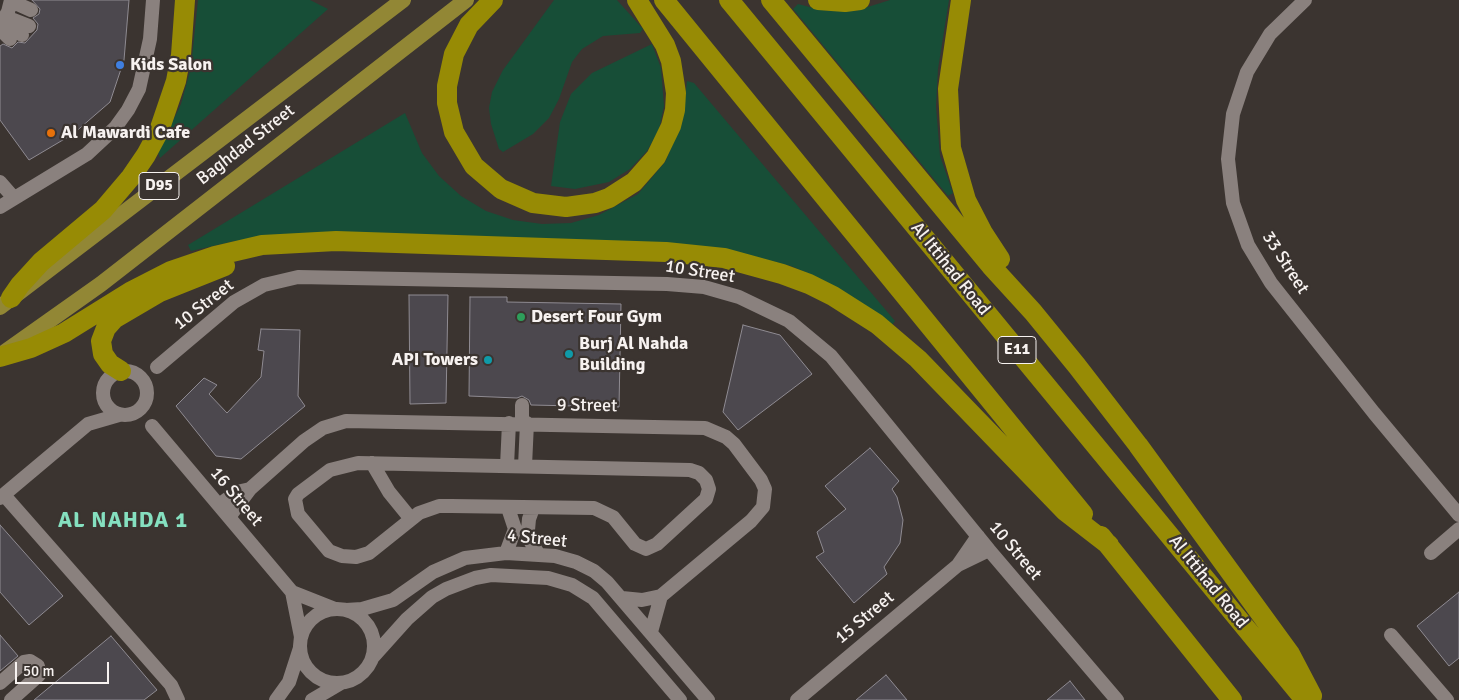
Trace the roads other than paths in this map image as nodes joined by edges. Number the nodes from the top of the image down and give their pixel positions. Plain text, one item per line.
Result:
1 (153, 0) edge
2 (185, 0) edge
3 (403, 0) edge
4 (466, 0) edge
5 (493, 0) edge
6 (637, 0) edge
7 (664, 0) edge
8 (729, 0) edge
9 (771, 0) edge
10 (818, 0) edge
11 (860, 0) edge
12 (961, 0) edge
13 (1305, 0) edge
14 (0, 182) edge
15 (14, 198) junction
16 (0, 206) edge
17 (360, 243) junction
18 (6, 302) edge
19 (1033, 312) junction
20 (0, 356) edge
21 (157, 367) junction
22 (127, 372) junction
23 (103, 393) junction
24 (146, 393) junction
25 (122, 415) junction
26 (521, 415) junction
27 (88, 424) junction
28 (152, 426) junction
29 (372, 463) junction
30 (507, 466) junction
31 (525, 466) junction
32 (250, 489) junction
33 (2, 496) edge
34 (219, 505) junction
35 (508, 508) junction
36 (533, 508) junction
37 (1459, 515) edge
38 (228, 517) junction
39 (411, 519) junction
40 (1459, 529) edge
41 (978, 536) junction
42 (1109, 545) junction
43 (990, 550) junction
44 (1431, 553) dead end
45 (506, 554) junction
46 (539, 554) junction
47 (958, 565) junction
48 (292, 592) junction
49 (661, 596) junction
50 (622, 598) junction
51 (341, 609) junction
52 (651, 632) junction
53 (1390, 635) dead end
54 (300, 642) junction
55 (372, 658) junction
56 (0, 683) edge
57 (341, 683) junction
58 (11, 700) edge
59 (178, 700) edge
60 (276, 700) edge
61 (312, 700) edge
62 (680, 700) edge
63 (708, 700) edge
64 (797, 700) edge
65 (1117, 700) edge
66 (1232, 700) edge
67 (1305, 700) edge
68 (1313, 700) edge
69 (1447, 700) edge

1 - 15 street
2 - 18 highway
3 - 18 main road, Baghdad Street / D95
4 - 20 main road, Baghdad Street / D95
5 - 6 highway
7 - 42 highway
8 - 67 highway, Al Ittihad Road / E11
9 - 19 highway
10 - 11 highway
12 - 19 highway
13 - 37 street, 33 Street
14 - 15 street
15 - 16 street
17 - 20 highway
17 - 22 highway
17 - 42 highway
19 - 68 highway
21 - 22 street
21 - 24 street
21 - 41 street, 10 Street
22 - 23 street
22 - 24 street
23 - 25 street
23 - 27 street
24 - 25 street
24 - 28 street
25 - 27 street
25 - 28 street
26 - 30 street
26 - 31 street
26 - 32 street, 9 Street
26 - 49 street, 9 Street
27 - 33 street
28 - 34 street, 16 Street
29 - 30 street
29 - 39 street
29 - 39 street
30 - 31 street
31 - 36 street
32 - 34 street
32 - 38 street
33 - 59 street
34 - 38 street, 16 Street
35 - 36 street
35 - 39 street
35 - 45 street
36 - 46 street
38 - 48 street, 16 Street
40 - 44 street
41 - 43 street, 10 Street
41 - 47 street
42 - 66 highway
43 - 47 street
43 - 65 street, 10 Street
45 - 46 street, 4 Street
45 - 51 street, 4 Street
46 - 50 street, 4 Street
47 - 64 street, 15 Street
48 - 51 street
48 - 54 street
49 - 50 street
49 - 52 street
50 - 52 street, 4 Street
51 - 54 street
51 - 55 street
52 - 63 street, 4 Street
53 - 69 street
54 - 57 street
54 - 60 street
55 - 57 street
55 - 62 street
56 - 58 street
57 - 61 street

